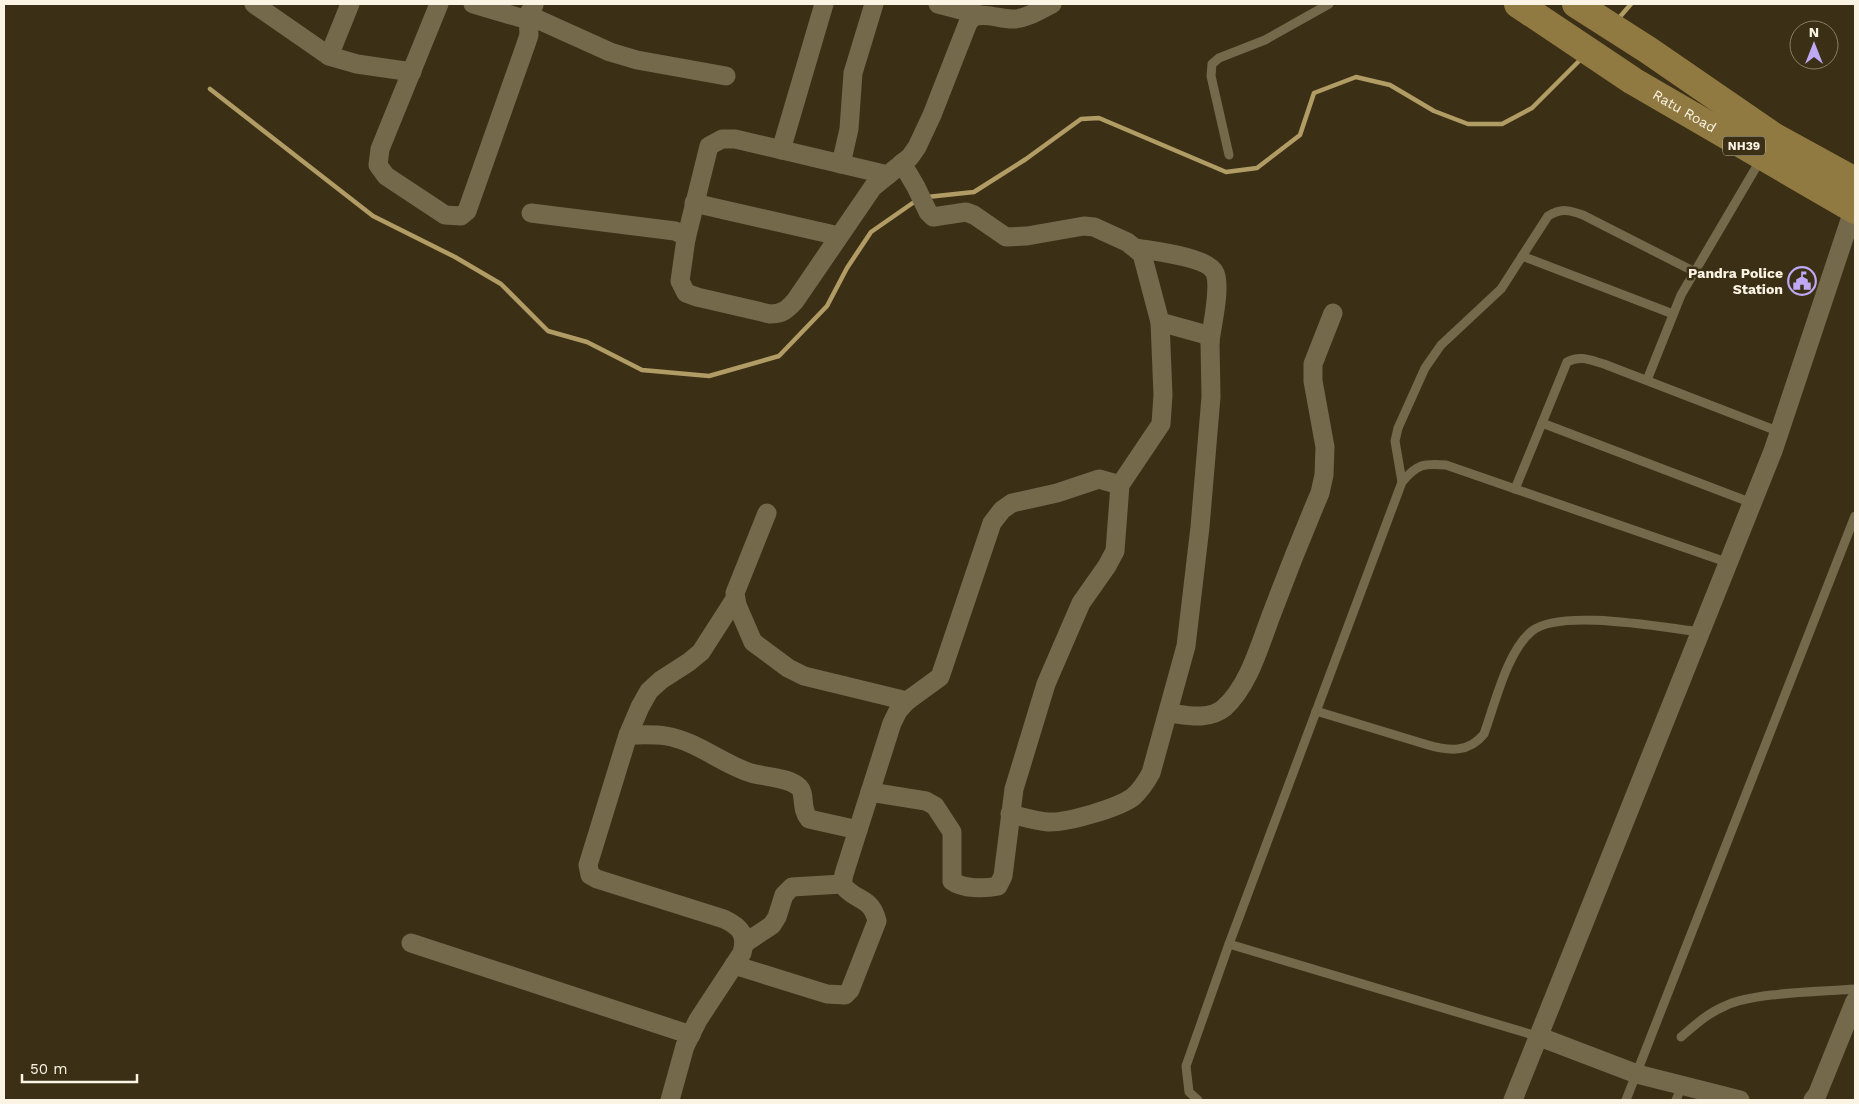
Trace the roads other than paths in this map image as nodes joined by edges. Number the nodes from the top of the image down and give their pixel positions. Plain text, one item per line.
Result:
1 (254, 4) edge
2 (350, 4) edge
3 (439, 4) edge
4 (473, 4) edge
5 (824, 4) edge
6 (874, 4) edge
7 (938, 4) edge
8 (1052, 4) edge
9 (1329, 4) edge
10 (1518, 4) edge
11 (1577, 4) edge
12 (531, 9) edge
13 (980, 14) junction
14 (329, 56) junction
15 (412, 72) junction
16 (726, 76) dead end
17 (781, 150) junction
18 (1229, 155) dead end
19 (1762, 157) junction
20 (841, 164) junction
21 (895, 169) junction
22 (1855, 180) edge
23 (694, 203) junction
24 (1855, 208) edge
25 (531, 214) dead end
26 (839, 236) junction
27 (686, 239) junction
28 (1136, 248) junction
29 (1522, 256) junction
30 (1693, 271) junction
31 (1333, 313) dead end
32 (1673, 314) junction
33 (1160, 322) junction
34 (1210, 342) junction
35 (1647, 380) junction
36 (1542, 423) junction
37 (1780, 432) junction
38 (1402, 482) junction
39 (1120, 485) junction
40 (1515, 489) junction
41 (1752, 503) junction
42 (767, 513) dead end
43 (1855, 516) edge
44 (1729, 563) junction
45 (735, 599) junction
46 (1701, 632) junction
47 (907, 701) junction
48 (1316, 710) junction
49 (1168, 713) junction
50 (628, 735) junction
51 (870, 792) junction
52 (1010, 814) junction
53 (858, 830) junction
54 (842, 884) junction
55 (745, 942) junction
56 (412, 943) dead end
57 (1229, 944) junction
58 (734, 965) junction
59 (1855, 990) edge
60 (1855, 1001) edge
61 (691, 1035) junction
62 (1540, 1036) junction
63 (1681, 1037) dead end
64 (1637, 1074) junction
65 (1679, 1093) edge
66 (670, 1100) edge
67 (1198, 1100) edge
68 (1513, 1100) edge
69 (1626, 1100) edge
70 (1740, 1100) edge
71 (1813, 1100) edge

1 - 14 street
2 - 14 street
3 - 15 street
4 - 12 street
5 - 17 street
6 - 20 street
7 - 13 street
8 - 13 street
9 - 18 lane
10 - 19 main road, Ratu Road / NH39
11 - 22 main road, Ratu Road
12 - 15 street
12 - 16 street
13 - 21 street
14 - 15 street
17 - 20 street
17 - 23 street
19 - 24 main road, Ratu Road / NH39
19 - 30 lane
20 - 21 street
21 - 26 street
21 - 28 street
23 - 26 street
23 - 27 street
24 - 37 street
25 - 27 street
26 - 27 street
28 - 33 street
28 - 34 street
29 - 30 lane
29 - 32 lane
29 - 38 lane
30 - 32 lane
31 - 49 street
32 - 35 lane
33 - 34 street
33 - 39 street
34 - 49 street
35 - 36 lane
35 - 37 lane
36 - 40 lane
36 - 41 lane
37 - 41 street
38 - 40 lane
38 - 48 lane
39 - 47 street
39 - 52 street
40 - 44 lane
41 - 44 street
42 - 45 street
43 - 64 lane
44 - 46 street
45 - 47 street
45 - 50 street
46 - 48 lane
46 - 62 street
47 - 51 street
48 - 57 lane
49 - 52 street
50 - 53 street
50 - 55 street
51 - 52 street
51 - 53 street
53 - 54 street
54 - 55 street
54 - 58 street
55 - 58 street
56 - 61 street
57 - 62 lane
57 - 67 lane
58 - 61 street
59 - 63 lane
60 - 71 street
61 - 66 street
62 - 64 street
62 - 68 street
64 - 65 street
64 - 69 lane
65 - 70 street

